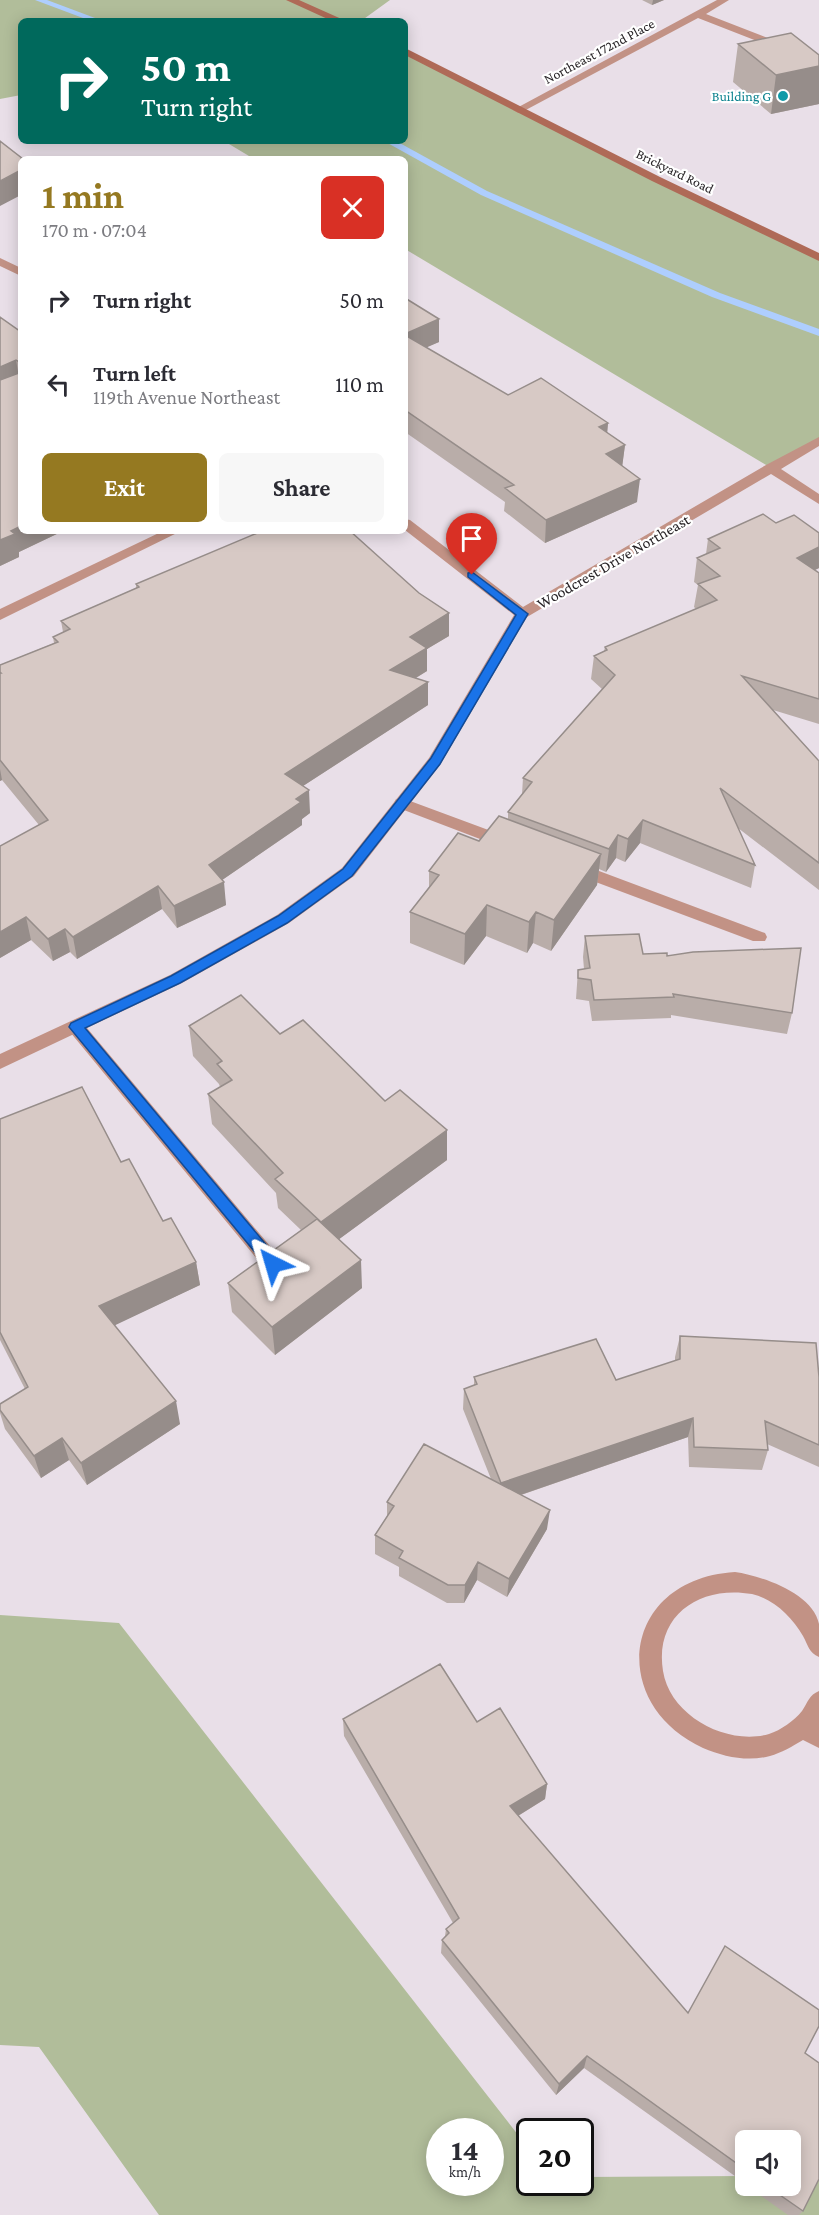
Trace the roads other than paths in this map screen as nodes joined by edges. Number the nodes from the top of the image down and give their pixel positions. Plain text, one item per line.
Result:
1 (291, 0) edge
2 (724, 0) edge
3 (698, 14) junction
4 (334, 18) edge
5 (408, 53) edge
6 (819, 62) edge
7 (518, 110) junction
8 (819, 257) edge
9 (0, 262) edge
10 (18, 271) edge
11 (819, 441) edge
12 (771, 468) junction
13 (819, 500) edge
14 (408, 525) edge
15 (168, 534) edge
16 (522, 614) junction
17 (0, 615) edge
18 (402, 803) junction
19 (525, 849) edge
20 (558, 862) edge
21 (759, 937) dead end
22 (76, 1027) junction
23 (0, 1062) edge
24 (273, 1264) edge
25 (819, 1646) edge
26 (819, 1702) edge
27 (811, 1732) edge

1 - 4 street
2 - 3 street, Northeast 172nd Place
3 - 6 street
3 - 7 street, Northeast 172nd Place
5 - 7 street, Brickyard Road
7 - 8 street, Brickyard Road
9 - 10 street
11 - 12 street, Woodcrest Drive Northeast
12 - 13 street
12 - 16 street, Woodcrest Drive Northeast
14 - 16 street
15 - 17 street
16 - 18 street, Woodcrest Drive Northeast
18 - 19 street
18 - 22 street, Woodcrest Drive Northeast
20 - 21 street
22 - 23 street, Woodcrest Drive Northeast
22 - 24 street
25 - 27 street
26 - 27 street

